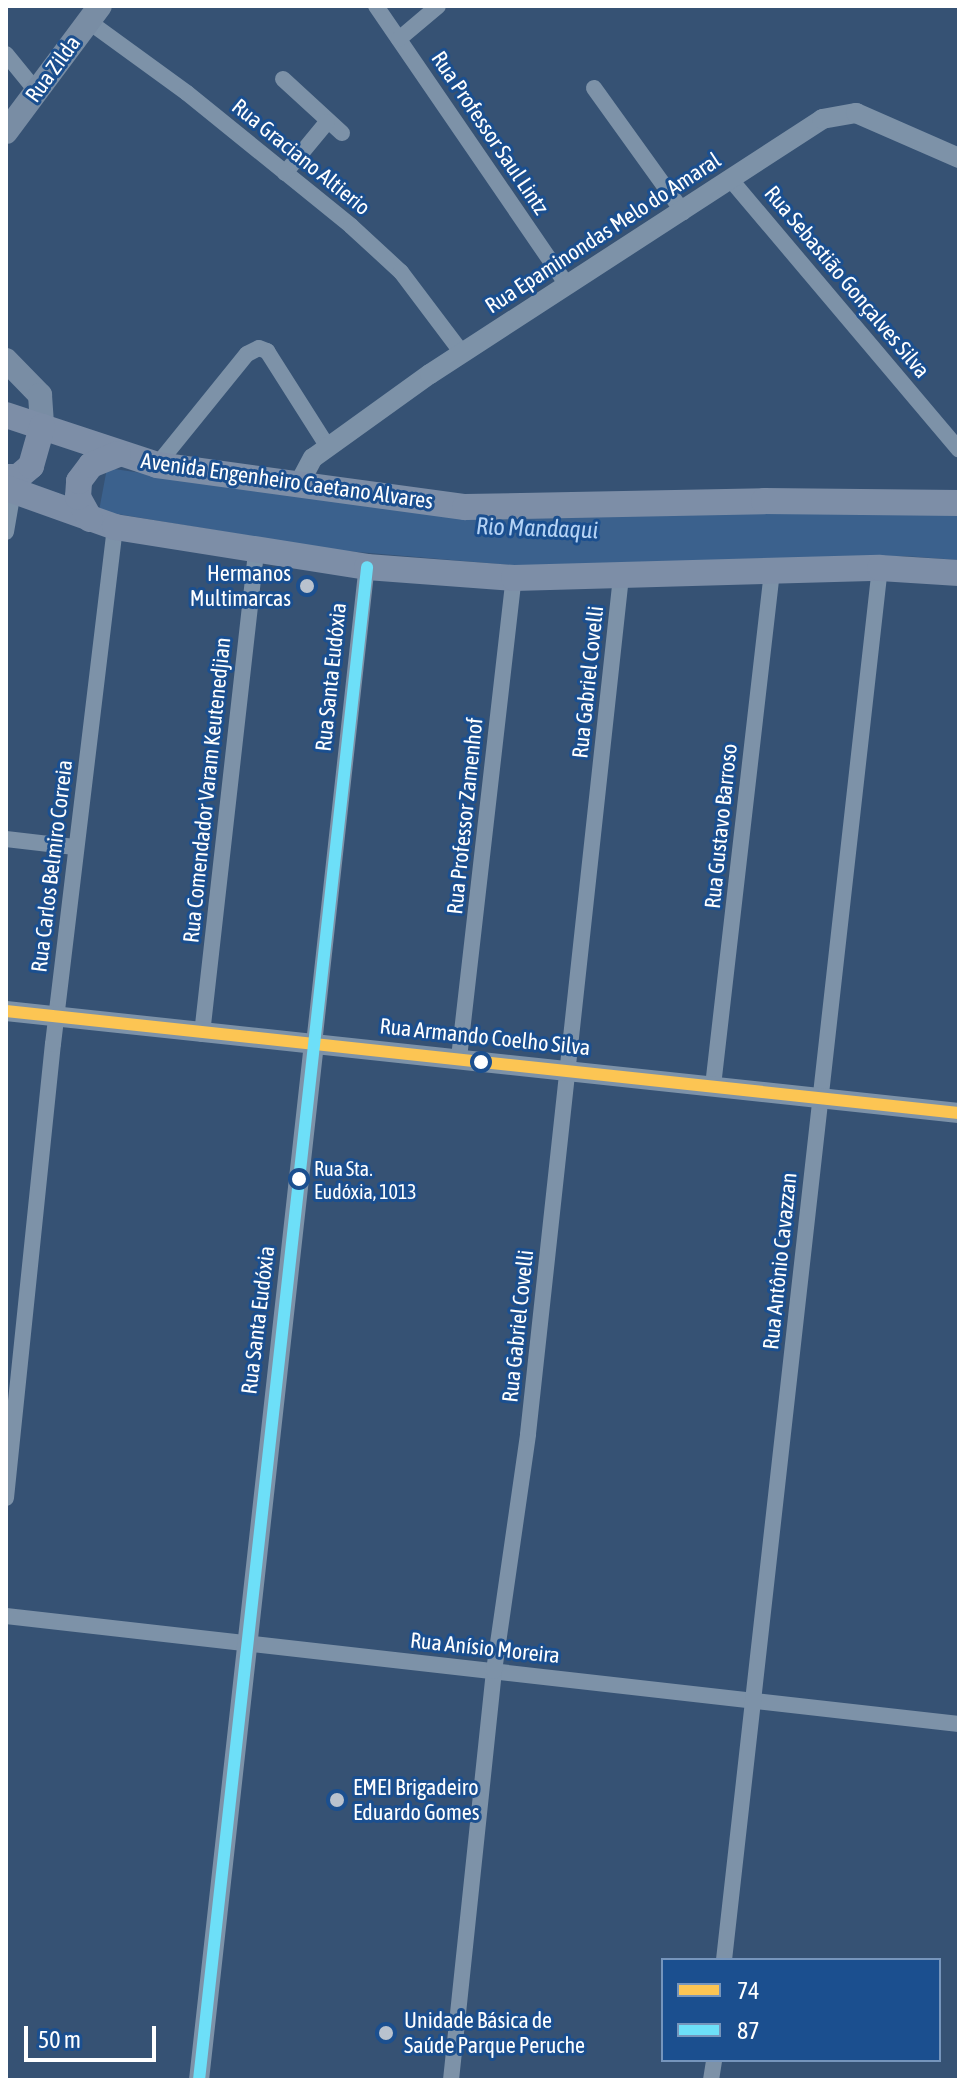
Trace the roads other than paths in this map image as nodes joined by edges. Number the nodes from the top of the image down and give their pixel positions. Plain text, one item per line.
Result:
1 (376, 6) edge
2 (438, 6) edge
3 (94, 14) edge
4 (399, 39) junction
5 (6, 54) edge
6 (283, 79) dead end
7 (594, 88) dead end
8 (37, 92) junction
9 (327, 122) junction
10 (6, 132) edge
11 (342, 133) dead end
12 (959, 158) edge
13 (285, 173) junction
14 (731, 180) junction
15 (683, 212) junction
16 (566, 284) junction
17 (462, 353) junction
18 (6, 360) edge
19 (6, 415) edge
20 (42, 427) junction
21 (328, 447) junction
22 (959, 450) edge
23 (118, 454) junction
24 (157, 465) junction
25 (300, 482) junction
26 (8, 485) edge
27 (959, 503) edge
28 (103, 523) junction
29 (6, 532) edge
30 (256, 551) junction
31 (367, 567) junction
32 (880, 568) junction
33 (772, 571) junction
34 (959, 573) edge
35 (621, 576) junction
36 (514, 578) junction
37 (6, 839) edge
38 (75, 847) junction
39 (6, 1011) edge
40 (56, 1017) junction
41 (202, 1034) junction
42 (314, 1044) junction
43 (459, 1058) junction
44 (567, 1071) junction
45 (713, 1086) junction
46 (821, 1100) junction
47 (959, 1113) edge
48 (10, 1411) edge
49 (6, 1498) edge
50 (6, 1616) edge
51 (245, 1643) junction
52 (494, 1671) junction
53 (752, 1701) junction
54 (959, 1724) edge
55 (724, 1958) edge
56 (199, 2080) edge
57 (451, 2080) edge

1 - 4 street, Rua Professor Saul Lintz
2 - 4 street
3 - 8 main road, Rua Zilda
3 - 13 street, Rua Graciano Altierio
4 - 16 street, Rua Professor Saul Lintz
5 - 8 street
6 - 9 street
7 - 15 street
8 - 10 main road, Rua Zilda
9 - 11 street
9 - 13 street
12 - 14 street, Rua Epaminondas Melo do Amaral
13 - 17 street, Rua Graciano Altierio
14 - 15 street, Rua Epaminondas Melo do Amaral
14 - 22 street, Rua Sebastião Gonçalves Silva
15 - 16 street, Rua Epaminondas Melo do Amaral
16 - 17 street, Rua Epaminondas Melo do Amaral
17 - 21 street, Rua Epaminondas Melo do Amaral
18 - 20 main road
19 - 20 main road, Avenida Engenheiro Caetano Alvares
20 - 23 main road, Avenida Engenheiro Caetano Alvares
20 - 26 main road
21 - 24 street
21 - 25 street, Rua Epaminondas Melo do Amaral
23 - 24 main road, Avenida Engenheiro Caetano Alvares
23 - 28 main road
24 - 25 main road, Avenida Engenheiro Caetano Alvares
25 - 27 main road, Avenida Engenheiro Caetano Alvares
26 - 28 main road
26 - 29 street
28 - 30 main road
28 - 38 street, Rua Carlos Belmiro Correia
30 - 31 main road
30 - 41 street, Rua Comendador Varam Keutenedjian
31 - 36 main road
31 - 42 street, Rua Santa Eudóxia
32 - 33 main road
32 - 34 main road
32 - 46 street, Rua Antônio Cavazzan
33 - 35 main road
33 - 45 street, Rua Gustavo Barroso
35 - 36 main road
35 - 44 street, Rua Gabriel Covelli
36 - 43 street, Rua Professor Zamenhof
37 - 38 street
38 - 40 street, Rua Carlos Belmiro Correia
39 - 40 street, Rua Armando Coelho Silva
40 - 41 street, Rua Armando Coelho Silva
40 - 48 street, Rua Carlos Belmiro Correia
41 - 42 street, Rua Armando Coelho Silva
42 - 43 street, Rua Armando Coelho Silva
42 - 51 street, Rua Santa Eudóxia
43 - 44 street, Rua Armando Coelho Silva
44 - 45 street, Rua Armando Coelho Silva
44 - 52 street, Rua Gabriel Covelli
45 - 46 street, Rua Armando Coelho Silva
46 - 47 street, Rua Armando Coelho Silva
46 - 53 street, Rua Antônio Cavazzan
48 - 49 street, Rua Carlos Belmiro Correia
50 - 51 street, Rua Anísio Moreira
51 - 52 street, Rua Anísio Moreira
51 - 56 street, Rua Santa Eudóxia
52 - 53 street, Rua Anísio Moreira
52 - 57 street, Rua Gabriel Covelli
53 - 54 street, Rua Anísio Moreira
53 - 55 street, Rua Antônio Cavazzan

